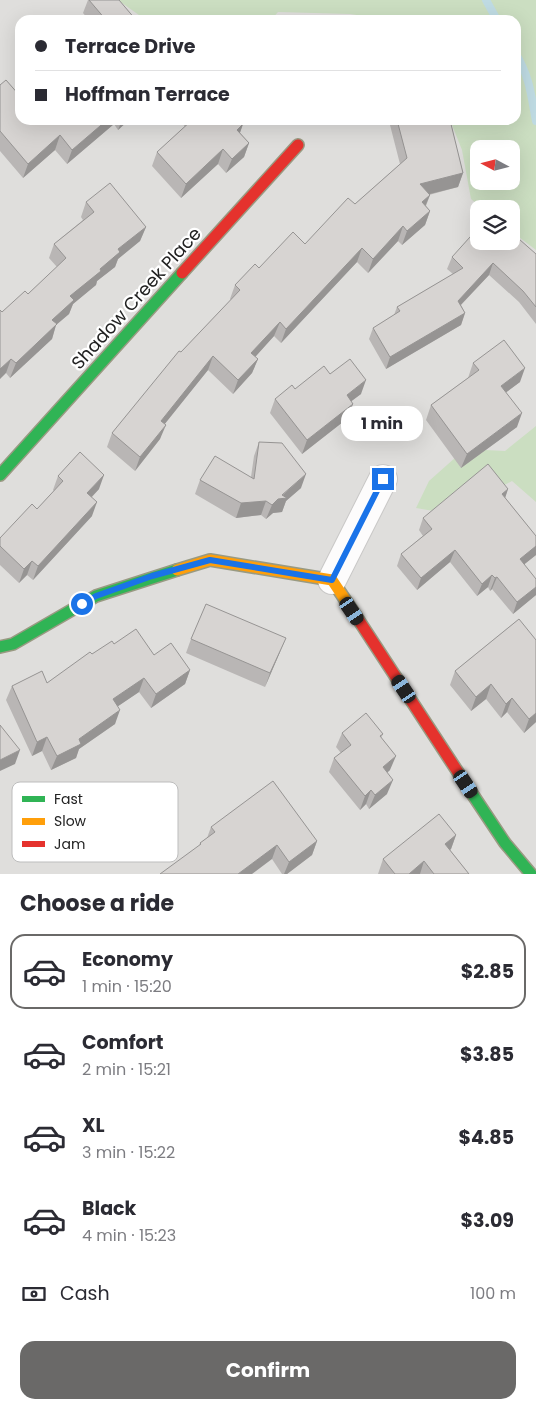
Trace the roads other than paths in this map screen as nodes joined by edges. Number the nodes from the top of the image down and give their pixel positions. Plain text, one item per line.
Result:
1 (298, 145) dead end
2 (0, 475) edge
3 (383, 479) dead end
4 (332, 580) junction
5 (0, 647) edge
6 (531, 874) edge

1 - 2 street, Shadow Creek Place
3 - 4 street
4 - 5 street
4 - 6 street

